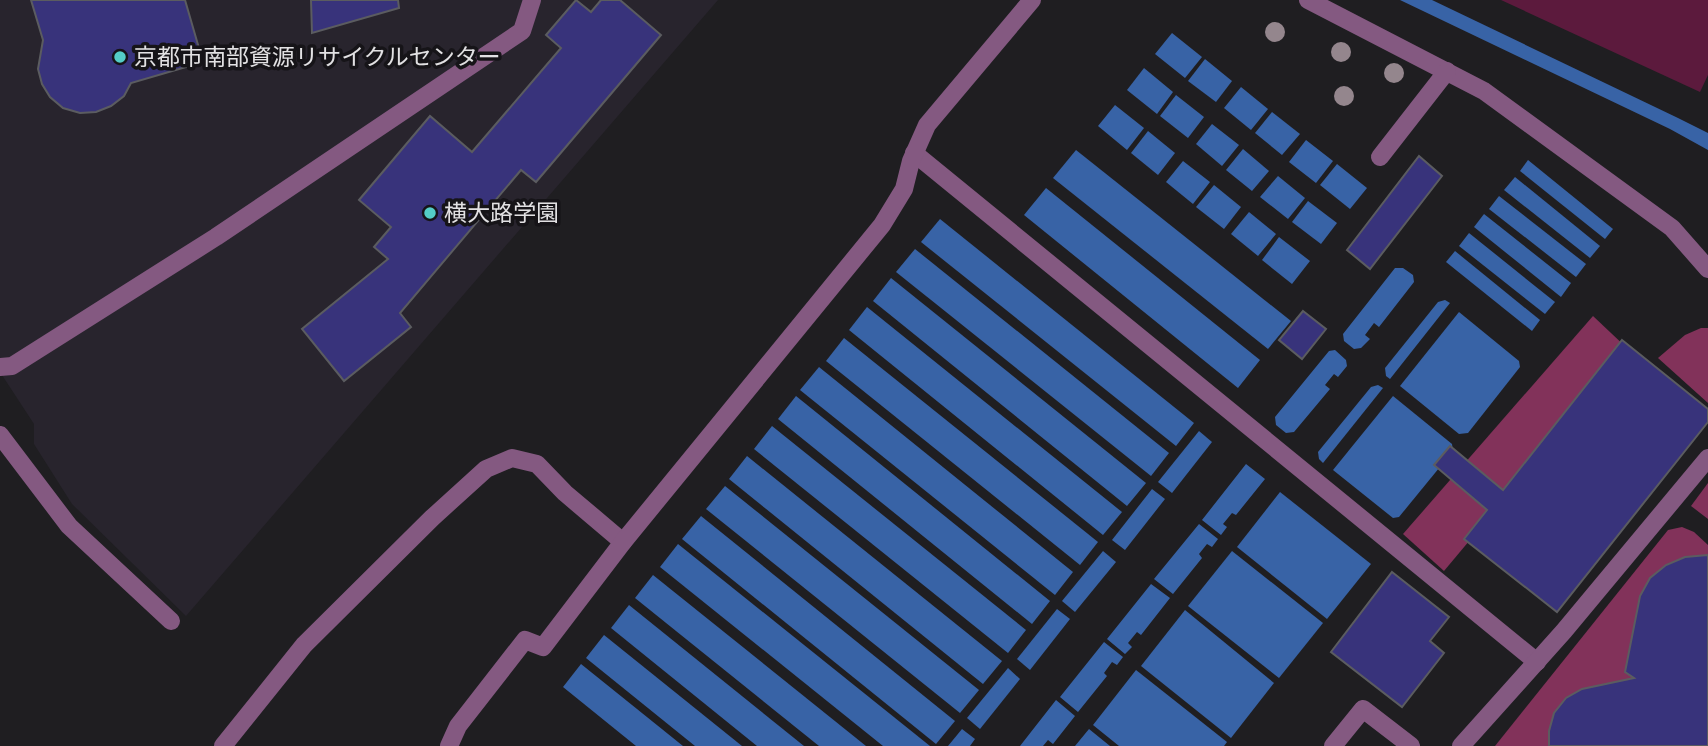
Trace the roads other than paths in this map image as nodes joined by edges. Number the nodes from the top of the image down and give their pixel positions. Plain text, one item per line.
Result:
1 (532, 0) edge
2 (1032, 0) edge
3 (1308, 0) edge
4 (1447, 71) junction
5 (914, 153) junction
6 (1380, 157) dead end
7 (1708, 269) edge
8 (0, 367) edge
9 (0, 435) edge
10 (1708, 458) edge
11 (623, 542) junction
12 (172, 621) dead end
13 (1537, 662) junction
14 (223, 746) edge
15 (449, 746) edge
16 (1333, 746) edge
17 (1410, 746) edge
18 (1461, 746) edge

1 - 8 lane
2 - 5 lane
3 - 4 lane
4 - 6 lane
4 - 7 lane
5 - 11 lane
5 - 13 lane
9 - 12 lane
10 - 13 lane
11 - 14 lane
11 - 15 lane
13 - 18 lane
16 - 17 lane

